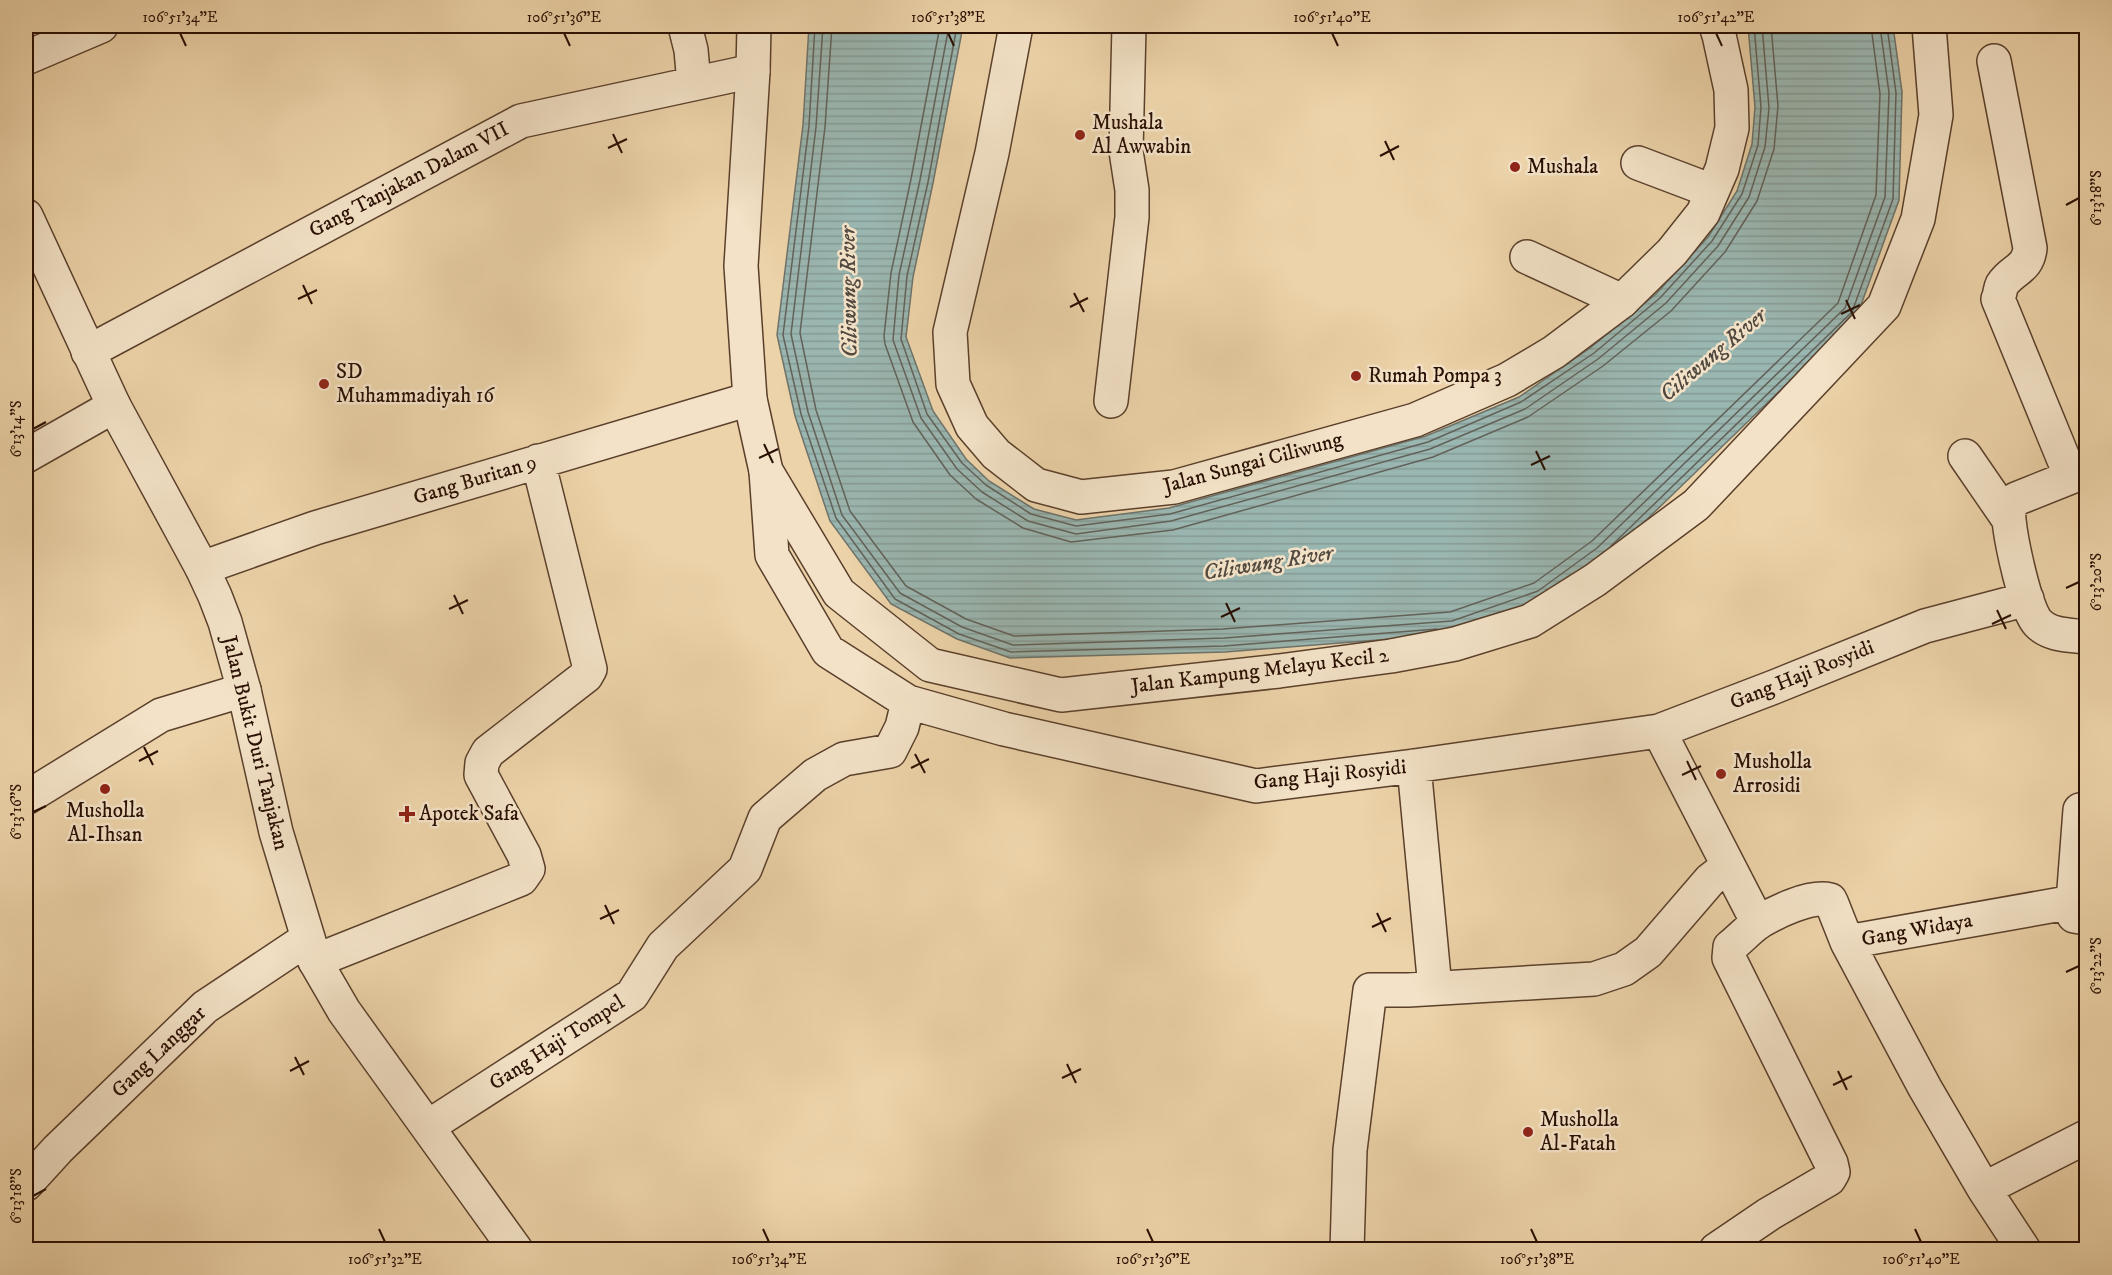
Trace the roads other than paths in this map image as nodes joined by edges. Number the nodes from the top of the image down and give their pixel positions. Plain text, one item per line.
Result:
1 (101, 26) edge
2 (685, 26) edge
3 (754, 26) edge
4 (1016, 26) edge
5 (1129, 26) edge
6 (1716, 26) edge
7 (1929, 26) edge
8 (26, 58) edge
9 (1994, 61) dead end
10 (753, 71) junction
11 (694, 83) junction
12 (1638, 163) dead end
13 (1712, 191) junction
14 (26, 216) edge
15 (1527, 257) dead end
16 (1622, 301) junction
17 (88, 352) junction
18 (750, 399) junction
19 (1111, 401) dead end
20 (114, 405) junction
21 (26, 456) edge
22 (1965, 456) dead end
23 (538, 461) junction
24 (766, 471) junction
25 (2079, 474) edge
26 (2009, 520) junction
27 (202, 568) junction
28 (2027, 599) junction
29 (2086, 637) edge
30 (244, 690) junction
31 (908, 702) junction
32 (1659, 731) junction
33 (1414, 766) junction
34 (26, 798) edge
35 (2086, 810) edge
36 (1728, 866) junction
37 (2080, 910) edge
38 (1758, 923) junction
39 (1847, 942) junction
40 (311, 950) junction
41 (1435, 988) junction
42 (429, 1126) junction
43 (2086, 1137) edge
44 (26, 1184) edge
45 (1984, 1190) junction
46 (516, 1250) edge
47 (1347, 1250) edge
48 (1716, 1250) edge
49 (2024, 1250) edge

1 - 8 street
2 - 11 street
3 - 10 street, Jalan Kampung Melayu Kecil 2
4 - 16 street, Jalan Sungai Ciliwung
5 - 19 street
6 - 13 street, Jalan Sungai Ciliwung
7 - 24 street, Jalan Kampung Melayu Kecil 2
9 - 25 street
10 - 11 street, Gang Tanjakan Dalam VII
10 - 18 street, Jalan Kampung Melayu Kecil 2
11 - 17 street, Gang Tanjakan Dalam VII
12 - 13 street
13 - 16 street, Jalan Sungai Ciliwung
14 - 17 street, Jalan Bukit Duri Tanjakan
15 - 16 street
17 - 20 street, Jalan Bukit Duri Tanjakan
18 - 23 street, Gang Buritan 9
18 - 24 street, Jalan Kampung Melayu Kecil 2
20 - 21 street
20 - 27 street, Jalan Bukit Duri Tanjakan
22 - 26 street
23 - 27 street, Gang Buritan 9
23 - 40 street, Gang Langgar
24 - 31 street, Gang Haji Rosyidi
25 - 26 street
26 - 28 street
27 - 30 street, Jalan Bukit Duri Tanjakan
28 - 29 street
28 - 32 street, Gang Haji Rosyidi
30 - 34 street
30 - 40 street, Jalan Bukit Duri Tanjakan
31 - 33 street, Gang Haji Rosyidi
31 - 42 street, Gang Haji Tompel
32 - 33 street, Gang Haji Rosyidi
32 - 36 street
33 - 41 street
35 - 37 street, Gang Widaya
36 - 38 street
36 - 41 street
37 - 39 street, Gang Widaya
38 - 39 street, Gang Widaya
38 - 48 street, Gang Widaya
39 - 45 street
40 - 42 street, Jalan Bukit Duri Tanjakan
40 - 44 street, Gang Langgar
41 - 47 street
42 - 46 street, Jalan Bukit Duri Tanjakan
43 - 45 street
45 - 49 street

